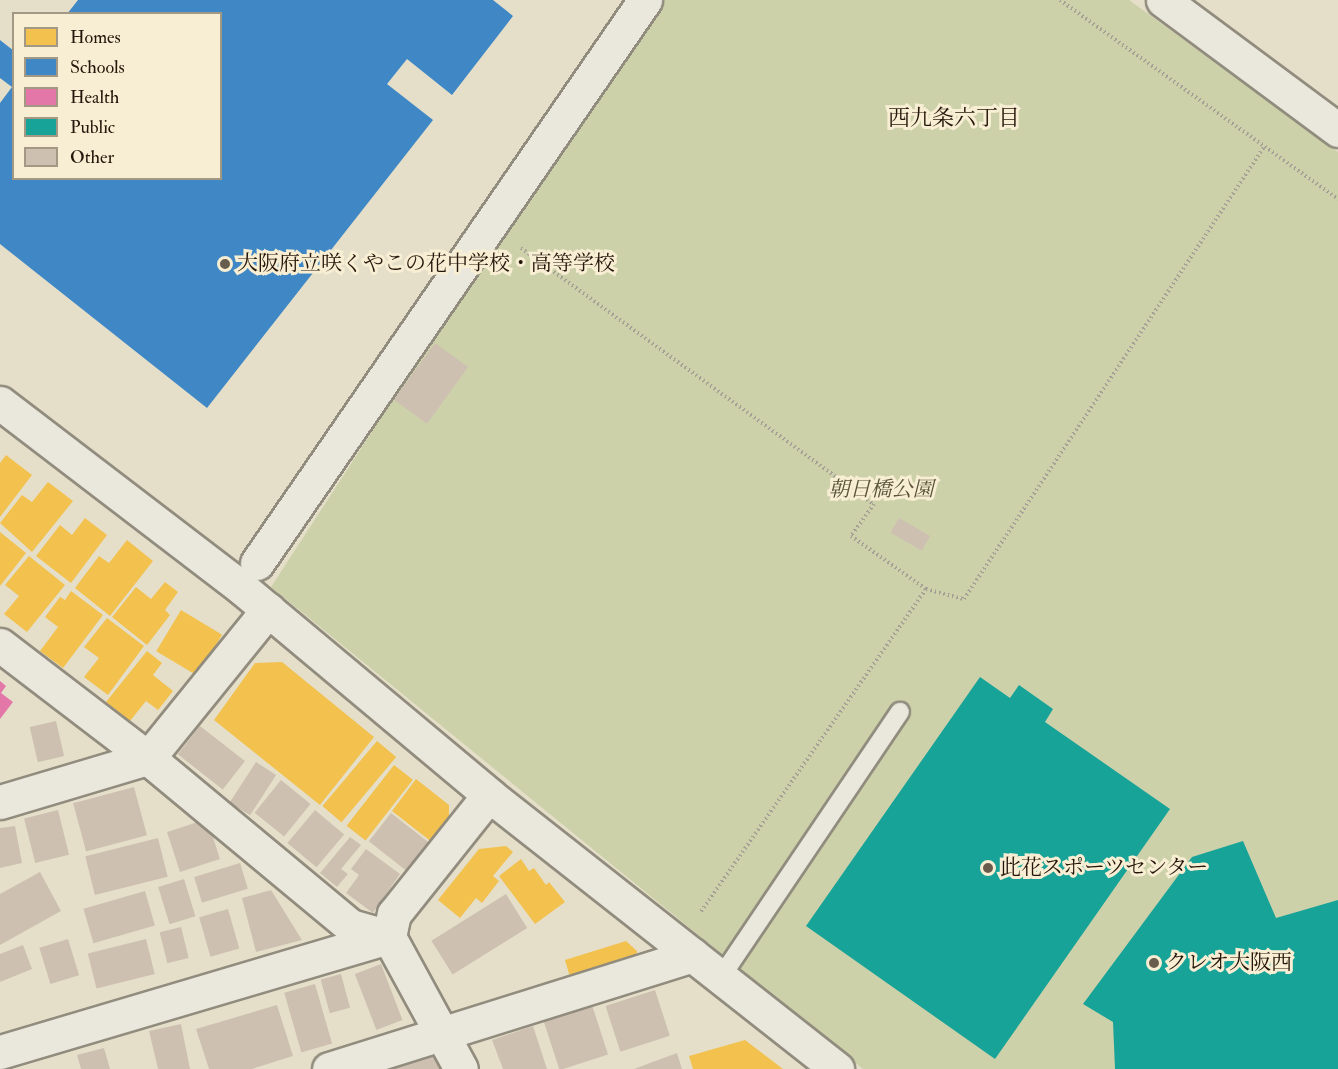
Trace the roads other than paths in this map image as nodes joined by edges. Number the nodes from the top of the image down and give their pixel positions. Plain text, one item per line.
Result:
1 (645, 0) edge
2 (1163, 0) edge
3 (1338, 130) edge
4 (0, 403) edge
5 (257, 563) dead end
6 (268, 610) junction
7 (0, 645) edge
8 (900, 712) dead end
9 (148, 758) junction
10 (489, 795) junction
11 (0, 802) edge
12 (389, 937) junction
13 (686, 949) junction
14 (721, 977) junction
15 (442, 1035) junction
16 (0, 1053) edge
17 (15, 1069) edge
18 (329, 1069) edge
19 (461, 1069) edge
20 (837, 1069) edge

1 - 5 street
2 - 3 street
4 - 6 street
6 - 9 street
6 - 10 street
7 - 9 street
8 - 14 lane
9 - 11 street
9 - 12 street
10 - 12 street
10 - 13 street
12 - 15 street
12 - 16 street
13 - 14 street
13 - 15 street
14 - 20 street
15 - 18 street
15 - 19 street
16 - 17 street

